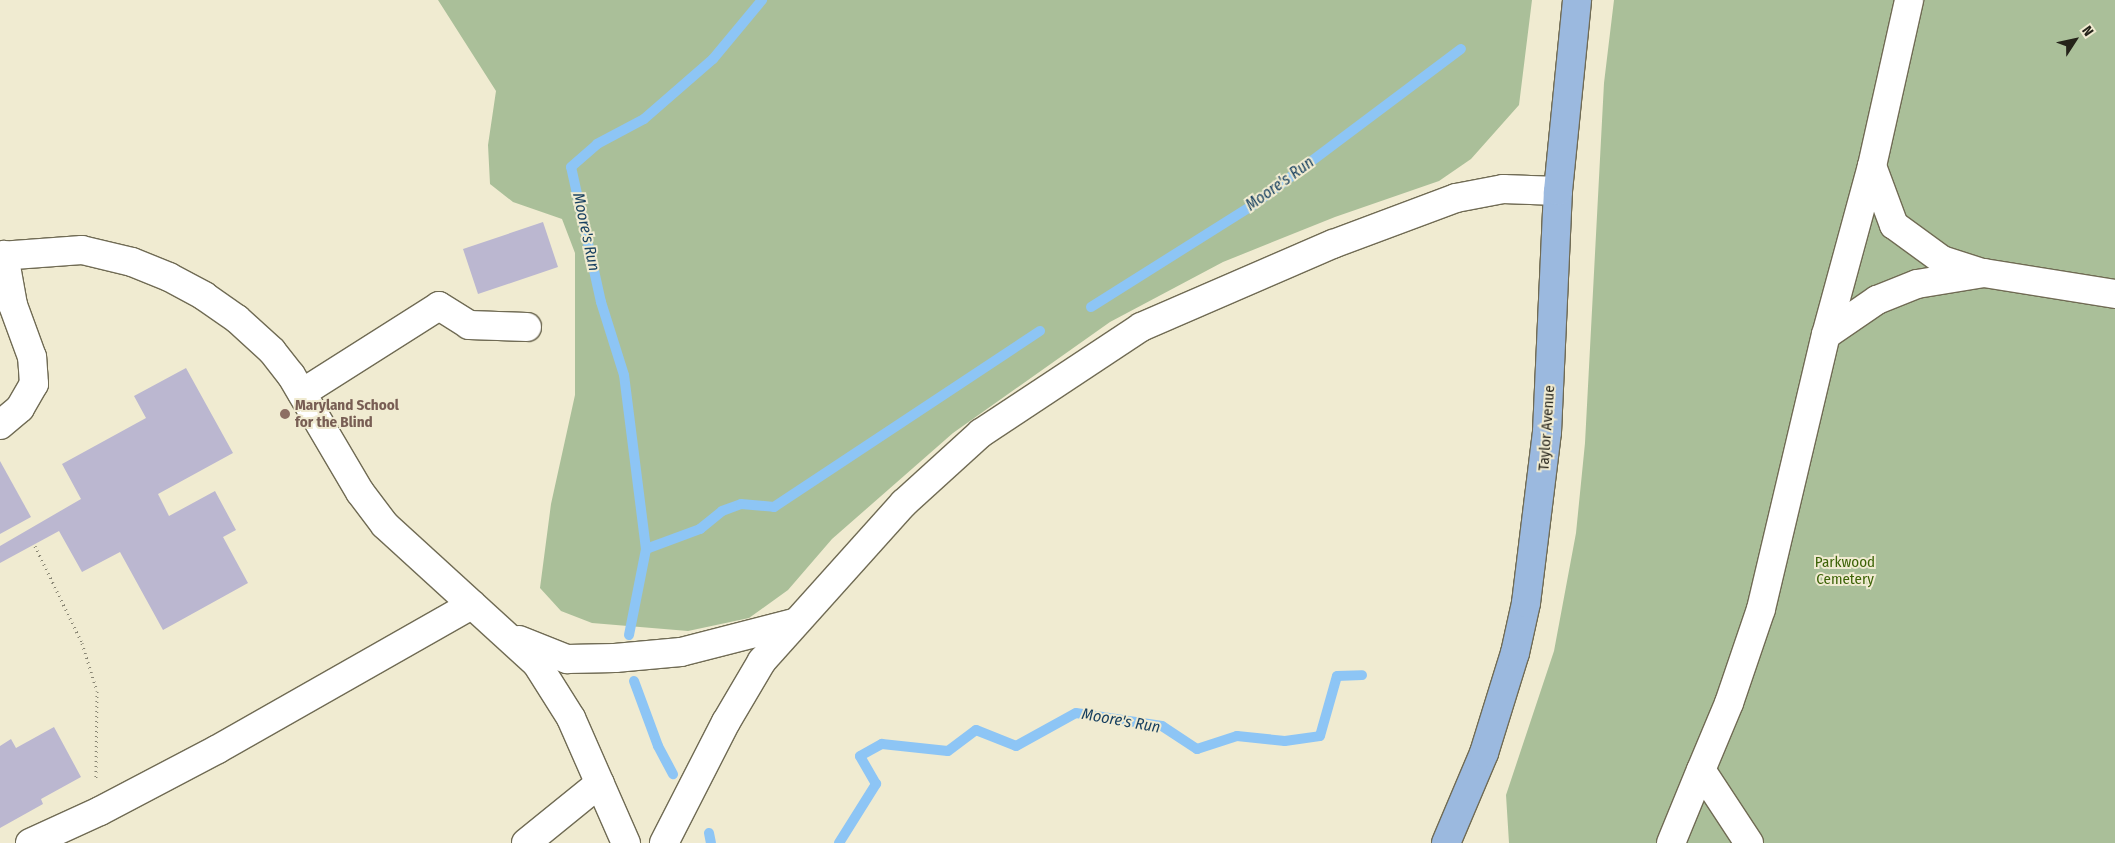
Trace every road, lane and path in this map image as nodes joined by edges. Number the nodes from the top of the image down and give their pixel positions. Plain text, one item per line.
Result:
1 (1577, 0) edge
2 (1909, 0) edge
3 (1872, 166) junction
4 (1558, 191) junction
5 (2, 255) edge
6 (1984, 274) junction
7 (2115, 294) edge
8 (527, 327) dead end
9 (1826, 335) junction
10 (302, 393) junction
11 (0, 425) edge
12 (35, 546) dead end
13 (472, 604) junction
14 (794, 623) junction
15 (508, 636) junction
16 (1701, 770) junction
17 (600, 783) junction
18 (100, 811) junction
19 (30, 843) edge
20 (526, 843) edge
21 (626, 843) edge
22 (664, 843) edge
23 (1446, 843) edge
24 (1671, 843) edge
25 (1749, 843) edge

1 - 4 main road, Taylor Avenue
2 - 3 lane
3 - 6 lane
3 - 9 lane
4 - 14 lane
4 - 23 main road, Taylor Avenue
5 - 10 lane
5 - 11 lane
6 - 7 lane
6 - 9 lane
8 - 10 lane
9 - 16 lane
10 - 13 lane
12 - 18 path
13 - 15 lane
13 - 18 lane
14 - 15 lane
14 - 22 lane
15 - 17 lane
16 - 24 lane
16 - 25 lane
17 - 20 lane
17 - 21 lane
18 - 19 lane

